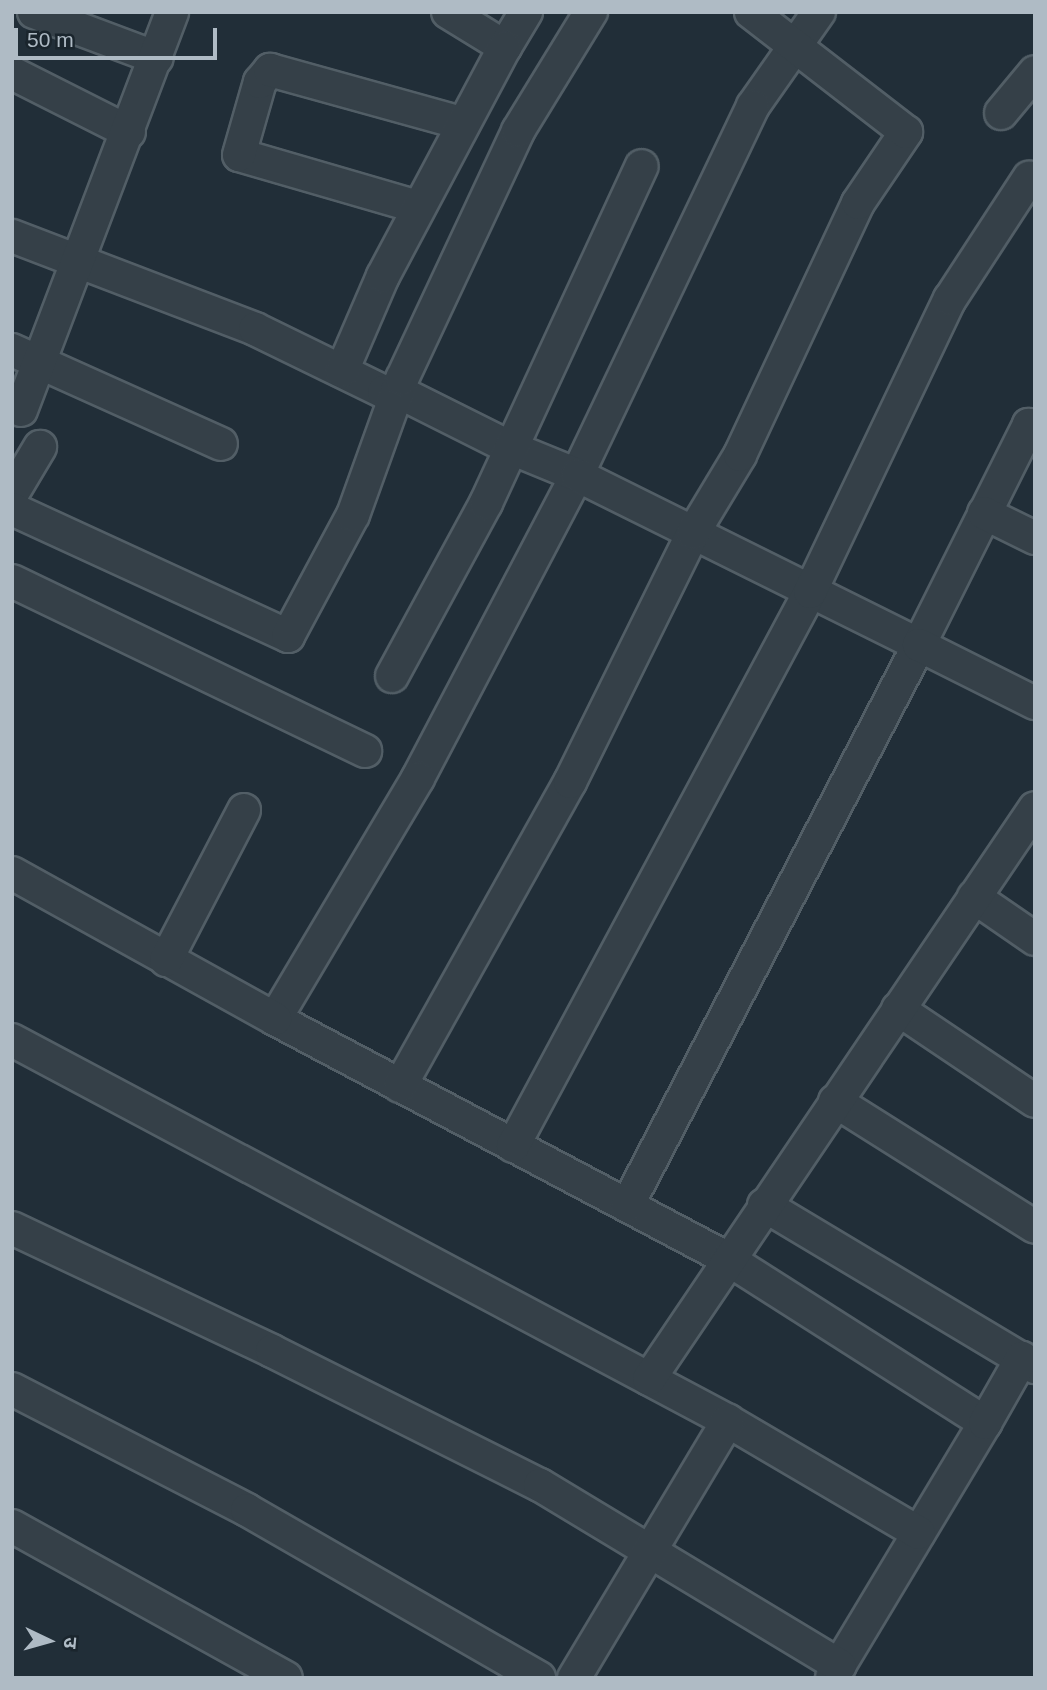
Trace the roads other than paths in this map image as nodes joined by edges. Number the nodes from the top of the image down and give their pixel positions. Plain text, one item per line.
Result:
1 (34, 12) edge
2 (173, 12) edge
3 (448, 12) edge
4 (526, 12) edge
5 (591, 12) edge
6 (751, 12) edge
7 (819, 12) edge
8 (796, 46) junction
9 (505, 47) junction
10 (157, 58) junction
11 (1035, 72) edge
12 (12, 73) edge
13 (1001, 113) dead end
14 (461, 123) junction
15 (129, 132) junction
16 (642, 166) dead end
17 (1029, 177) dead end
18 (418, 207) junction
19 (12, 236) edge
20 (79, 259) junction
21 (26, 355) edge
22 (342, 371) junction
23 (397, 391) junction
24 (21, 410) dead end
25 (1035, 428) edge
26 (221, 443) dead end
27 (40, 447) dead end
28 (511, 448) junction
29 (577, 475) junction
30 (12, 494) edge
31 (12, 509) edge
32 (984, 513) junction
33 (693, 533) junction
34 (1035, 538) edge
35 (12, 581) edge
36 (810, 592) junction
37 (919, 645) junction
38 (392, 676) dead end
39 (1035, 704) edge
40 (365, 751) dead end
41 (1035, 808) edge
42 (244, 810) dead end
43 (12, 873) edge
44 (974, 897) junction
45 (1035, 939) edge
46 (166, 960) junction
47 (898, 1009) junction
48 (275, 1019) junction
49 (12, 1040) edge
50 (400, 1086) junction
51 (835, 1101) junction
52 (1035, 1101) edge
53 (513, 1146) junction
54 (764, 1205) junction
55 (627, 1206) junction
56 (1035, 1227) edge
57 (12, 1228) edge
58 (728, 1259) junction
59 (1029, 1362) edge
60 (649, 1379) junction
61 (12, 1389) edge
62 (727, 1421) junction
63 (985, 1423) junction
64 (12, 1526) edge
65 (919, 1533) junction
66 (650, 1552) junction
67 (836, 1672) edge
68 (286, 1678) edge
69 (539, 1678) edge
70 (574, 1678) edge

1 - 10 street
2 - 10 street
3 - 9 street
4 - 9 street
5 - 23 street
6 - 8 street
7 - 8 street
8 - 29 street
8 - 33 street
9 - 14 street
10 - 15 street
11 - 13 street
12 - 15 street
14 - 18 street
14 - 18 street
15 - 20 street
16 - 28 street
17 - 36 street
18 - 22 street
19 - 20 street
20 - 21 street
20 - 22 street
21 - 24 street
21 - 26 street
22 - 23 street
23 - 28 street
23 - 31 street
25 - 32 street
27 - 30 street
28 - 29 street
28 - 38 street
29 - 33 street
29 - 48 street
32 - 34 street
32 - 37 street
33 - 36 street
33 - 50 street
35 - 40 street
36 - 37 street
36 - 53 street
37 - 39 street
37 - 55 street
41 - 44 street
42 - 46 street
43 - 46 street
44 - 45 street
44 - 47 street
46 - 48 street
47 - 51 street
47 - 52 street
48 - 50 street
49 - 60 street
50 - 53 street
51 - 54 street
51 - 56 street
53 - 55 street
54 - 58 street
54 - 59 street
55 - 58 street
57 - 66 street
58 - 60 street
58 - 63 street
59 - 63 street
60 - 62 street
61 - 69 street
62 - 65 street
62 - 66 street
63 - 65 street
64 - 68 street
65 - 67 street
66 - 67 street
66 - 70 street

